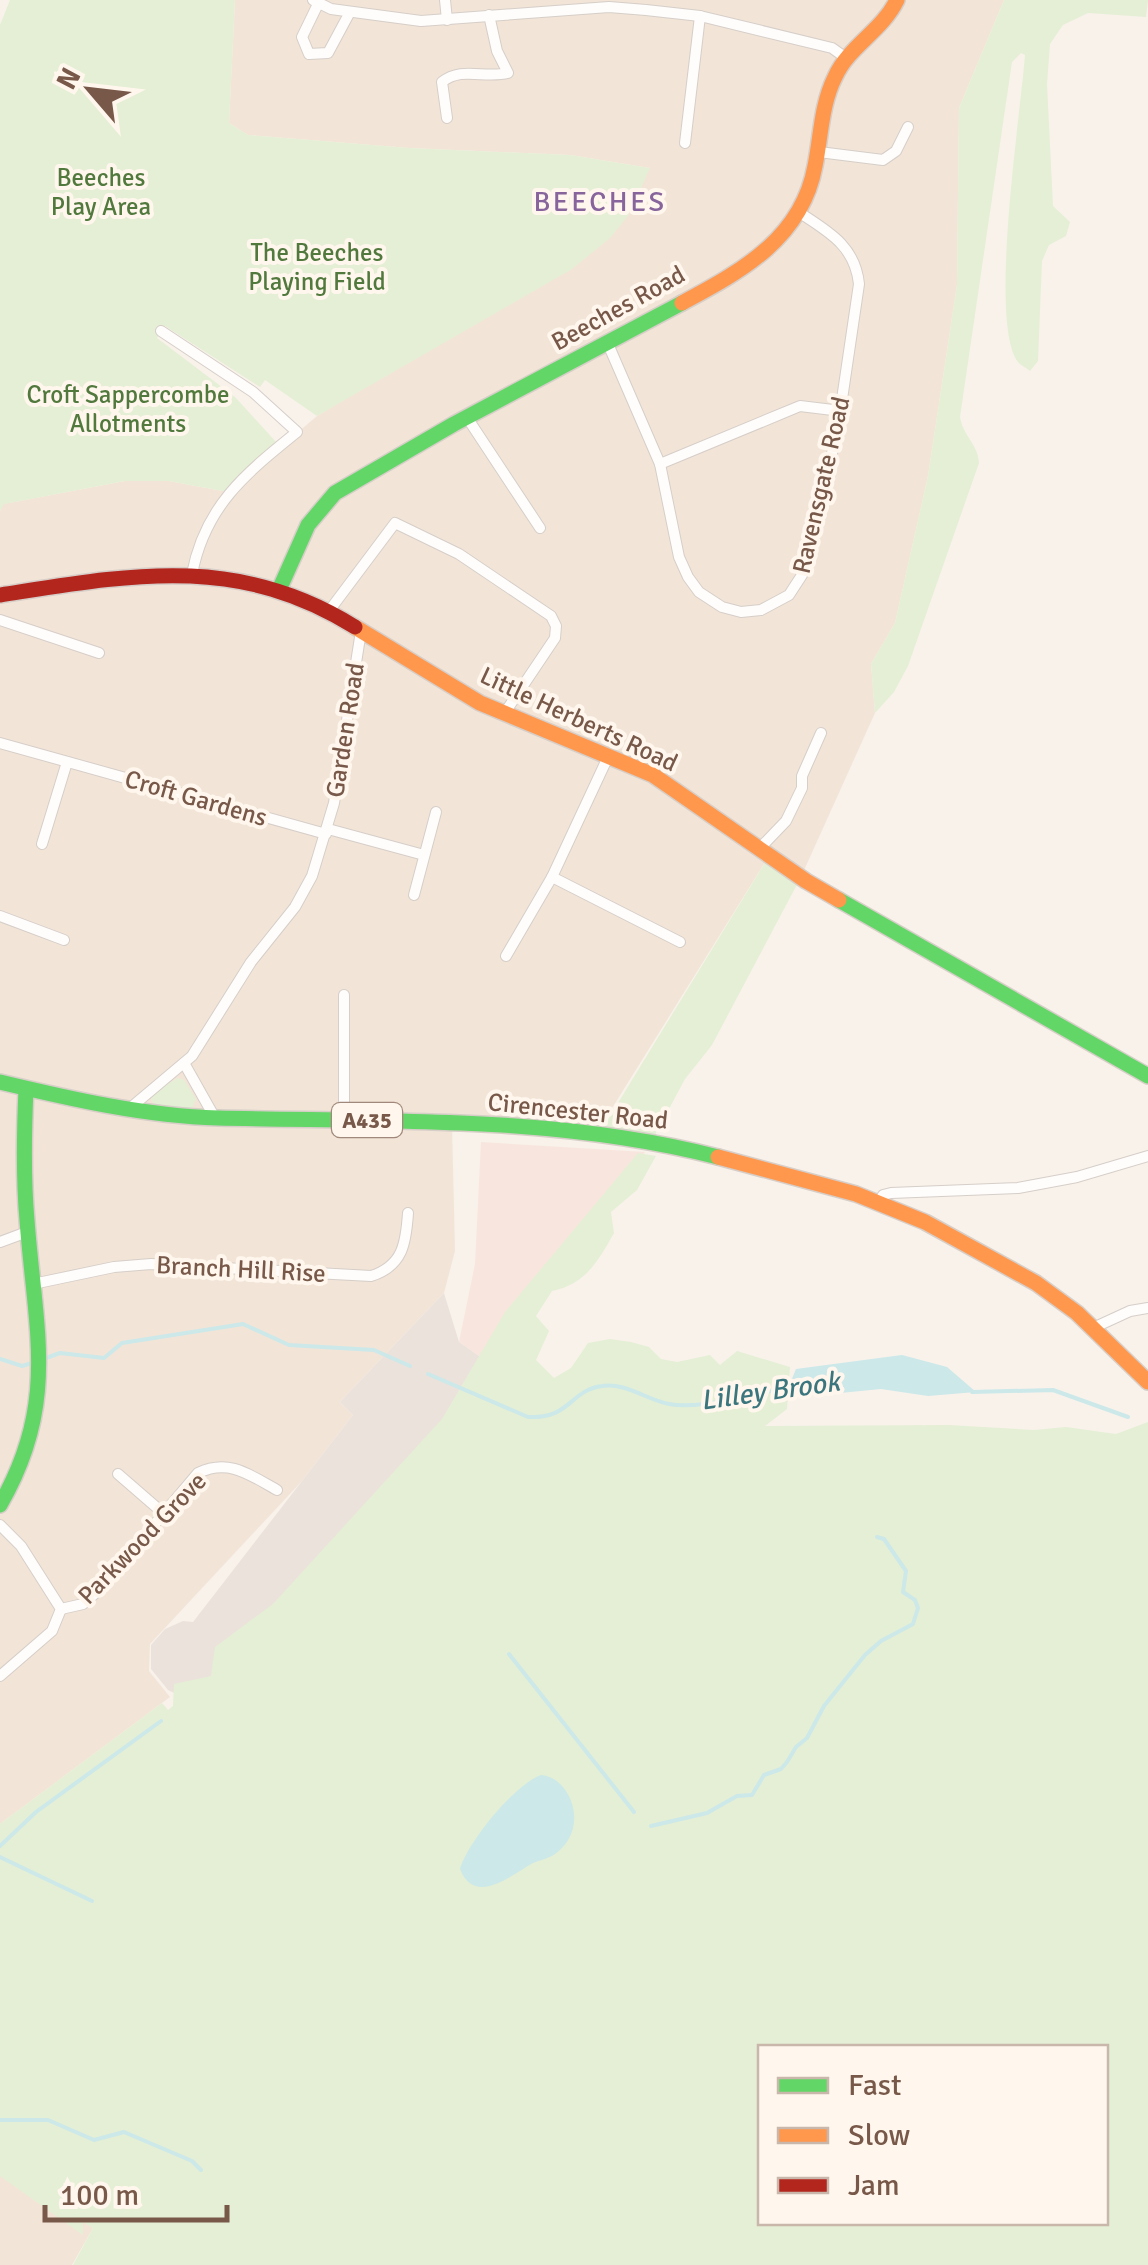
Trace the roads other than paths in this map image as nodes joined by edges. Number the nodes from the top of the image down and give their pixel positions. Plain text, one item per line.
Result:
1 (445, 0) edge
2 (897, 0) edge
3 (316, 2) edge
4 (646, 5) edge
5 (350, 12) junction
6 (489, 15) junction
7 (700, 16) junction
8 (447, 20) junction
9 (846, 58) junction
10 (446, 118) dead end
11 (908, 127) dead end
12 (685, 143) dead end
13 (819, 152) junction
14 (800, 213) junction
15 (161, 331) dead end
16 (608, 344) junction
17 (841, 411) junction
18 (468, 419) junction
19 (660, 464) junction
20 (540, 528) dead end
21 (192, 574) junction
22 (278, 590) junction
23 (0, 595) edge
24 (329, 611) junction
25 (0, 620) edge
26 (361, 631) junction
27 (99, 653) dead end
28 (504, 714) junction
29 (821, 733) dead end
30 (0, 741) edge
31 (608, 758) junction
32 (67, 762) junction
33 (436, 812) dead end
34 (327, 831) junction
35 (42, 844) dead end
36 (759, 849) junction
37 (424, 855) junction
38 (552, 876) junction
39 (414, 895) dead end
40 (0, 916) edge
41 (64, 940) dead end
42 (680, 942) dead end
43 (506, 956) dead end
44 (344, 996) dead end
45 (184, 1063) junction
46 (1148, 1076) edge
47 (0, 1082) edge
48 (26, 1089) junction
49 (128, 1110) junction
50 (215, 1118) junction
51 (344, 1119) junction
52 (1148, 1156) edge
53 (879, 1203) junction
54 (408, 1214) dead end
55 (28, 1232) junction
56 (0, 1242) edge
57 (33, 1284) junction
58 (1148, 1308) edge
59 (1094, 1328) junction
60 (1148, 1382) edge
61 (118, 1474) dead end
62 (277, 1490) dead end
63 (0, 1504) edge
64 (163, 1513) junction
65 (0, 1525) edge
66 (60, 1609) junction
67 (0, 1676) edge

1 - 8 street
2 - 9 street, Beeches Road
3 - 5 street
3 - 5 street
4 - 6 street
4 - 7 street
5 - 8 street
6 - 8 street
6 - 10 street
7 - 9 street
7 - 12 street
9 - 13 street, Beeches Road
11 - 13 street
13 - 14 street, Beeches Road
14 - 16 street, Beeches Road
14 - 17 street, Ravensgate Road
15 - 21 street
16 - 18 street, Beeches Road
16 - 19 street, Ravensgate Road
17 - 19 street
17 - 19 street, Ravensgate Road
18 - 20 street
18 - 22 street, Beeches Road
21 - 22 street, Little Herberts Road
21 - 23 street, Little Herberts Road
22 - 24 street, Little Herberts Road
24 - 26 street, Little Herberts Road
24 - 28 street
25 - 27 street
26 - 28 street, Little Herberts Road
26 - 34 street, Garden Road
28 - 31 street, Little Herberts Road
29 - 36 street
30 - 32 street, Croft Gardens
31 - 36 street, Little Herberts Road
31 - 38 street
32 - 34 street, Croft Gardens
32 - 35 street
33 - 37 street
34 - 37 street, Garden Road
34 - 45 street, Garden Road
36 - 46 street, Little Herberts Road
37 - 39 street
38 - 42 street
38 - 43 street
40 - 41 street
44 - 51 street
45 - 49 street, Garden Road
45 - 50 street
47 - 48 street, Cirencester Road / A435
48 - 49 street, Cirencester Road / A435
48 - 55 street
49 - 50 street, Cirencester Road / A435
50 - 51 street, Cirencester Road / A435
51 - 53 street, Cirencester Road / A435
52 - 53 street
53 - 59 street, Cirencester Road / A435
54 - 57 street, Branch Hill Rise
55 - 56 street
55 - 57 street
57 - 63 street
58 - 59 street
59 - 60 street, Cirencester Road / A435
61 - 64 street
62 - 64 street, Parkwood Grove
64 - 66 street, Parkwood Grove
65 - 66 street
66 - 67 street

